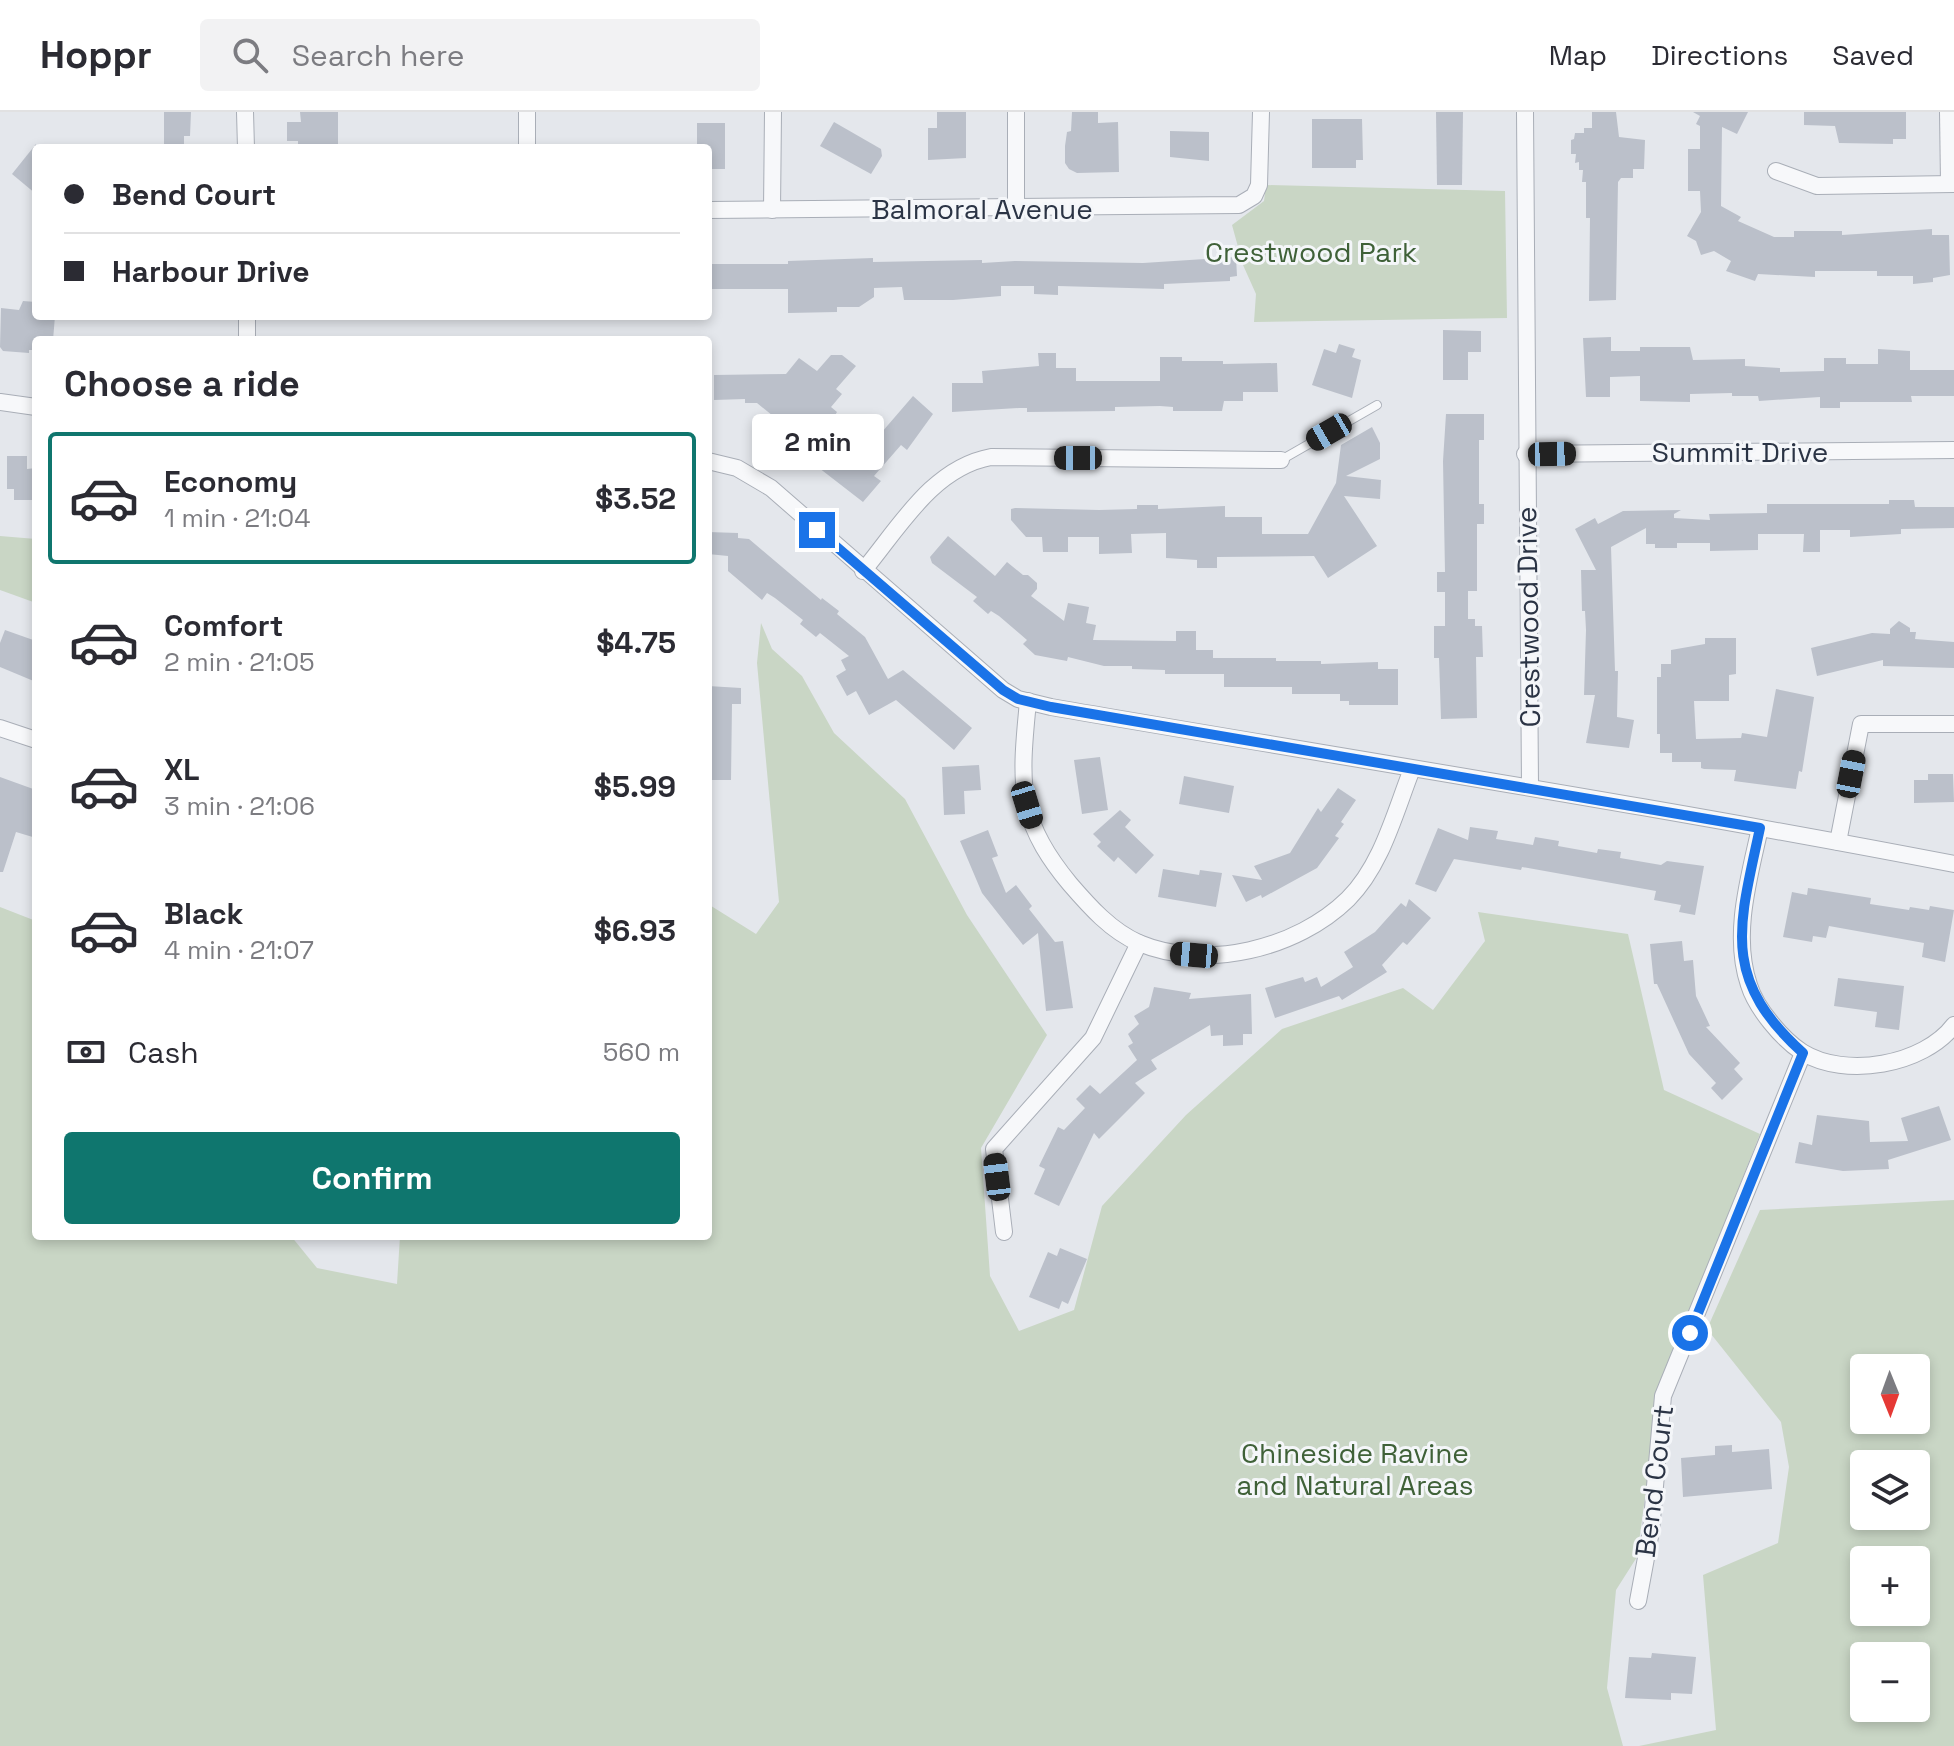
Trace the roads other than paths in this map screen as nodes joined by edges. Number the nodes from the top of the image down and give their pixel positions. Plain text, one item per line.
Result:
1 (245, 112) edge
2 (527, 112) edge
3 (773, 112) edge
4 (1016, 112) edge
5 (1261, 112) edge
6 (1525, 112) edge
7 (1948, 112) edge
8 (246, 144) edge
9 (527, 144) edge
10 (1776, 171) dead end
11 (1952, 184) edge
12 (1016, 209) junction
13 (712, 210) edge
14 (772, 210) junction
15 (0, 402) edge
16 (1377, 405) dead end
17 (32, 406) edge
18 (1954, 450) edge
19 (1525, 454) junction
20 (1281, 460) joint
21 (712, 462) edge
22 (863, 571) junction
23 (1028, 701) junction
24 (1954, 724) edge
25 (0, 728) edge
26 (32, 739) edge
27 (1412, 769) junction
28 (1530, 786) junction
29 (1760, 828) junction
30 (1838, 842) junction
31 (1954, 864) edge
32 (1139, 943) junction
33 (1954, 1025) edge
34 (1803, 1053) junction
35 (1004, 1232) dead end
36 (1638, 1601) dead end

1 - 8 street
2 - 9 street
3 - 14 street
4 - 12 street
5 - 12 street, Balmoral Avenue
6 - 19 street, Crestwood Drive
7 - 11 street
10 - 11 street
12 - 14 street, Balmoral Avenue
13 - 14 street, Balmoral Avenue
15 - 17 street
16 - 20 lane
18 - 19 street, Summit Drive
19 - 28 street, Crestwood Drive
20 - 22 street
21 - 22 street
22 - 23 street
23 - 27 street
23 - 32 street
24 - 30 street
25 - 26 street
27 - 28 street
27 - 32 street
28 - 29 street
29 - 30 street
29 - 34 street
30 - 31 street
32 - 35 street
33 - 34 street
34 - 36 street, Bend Court

